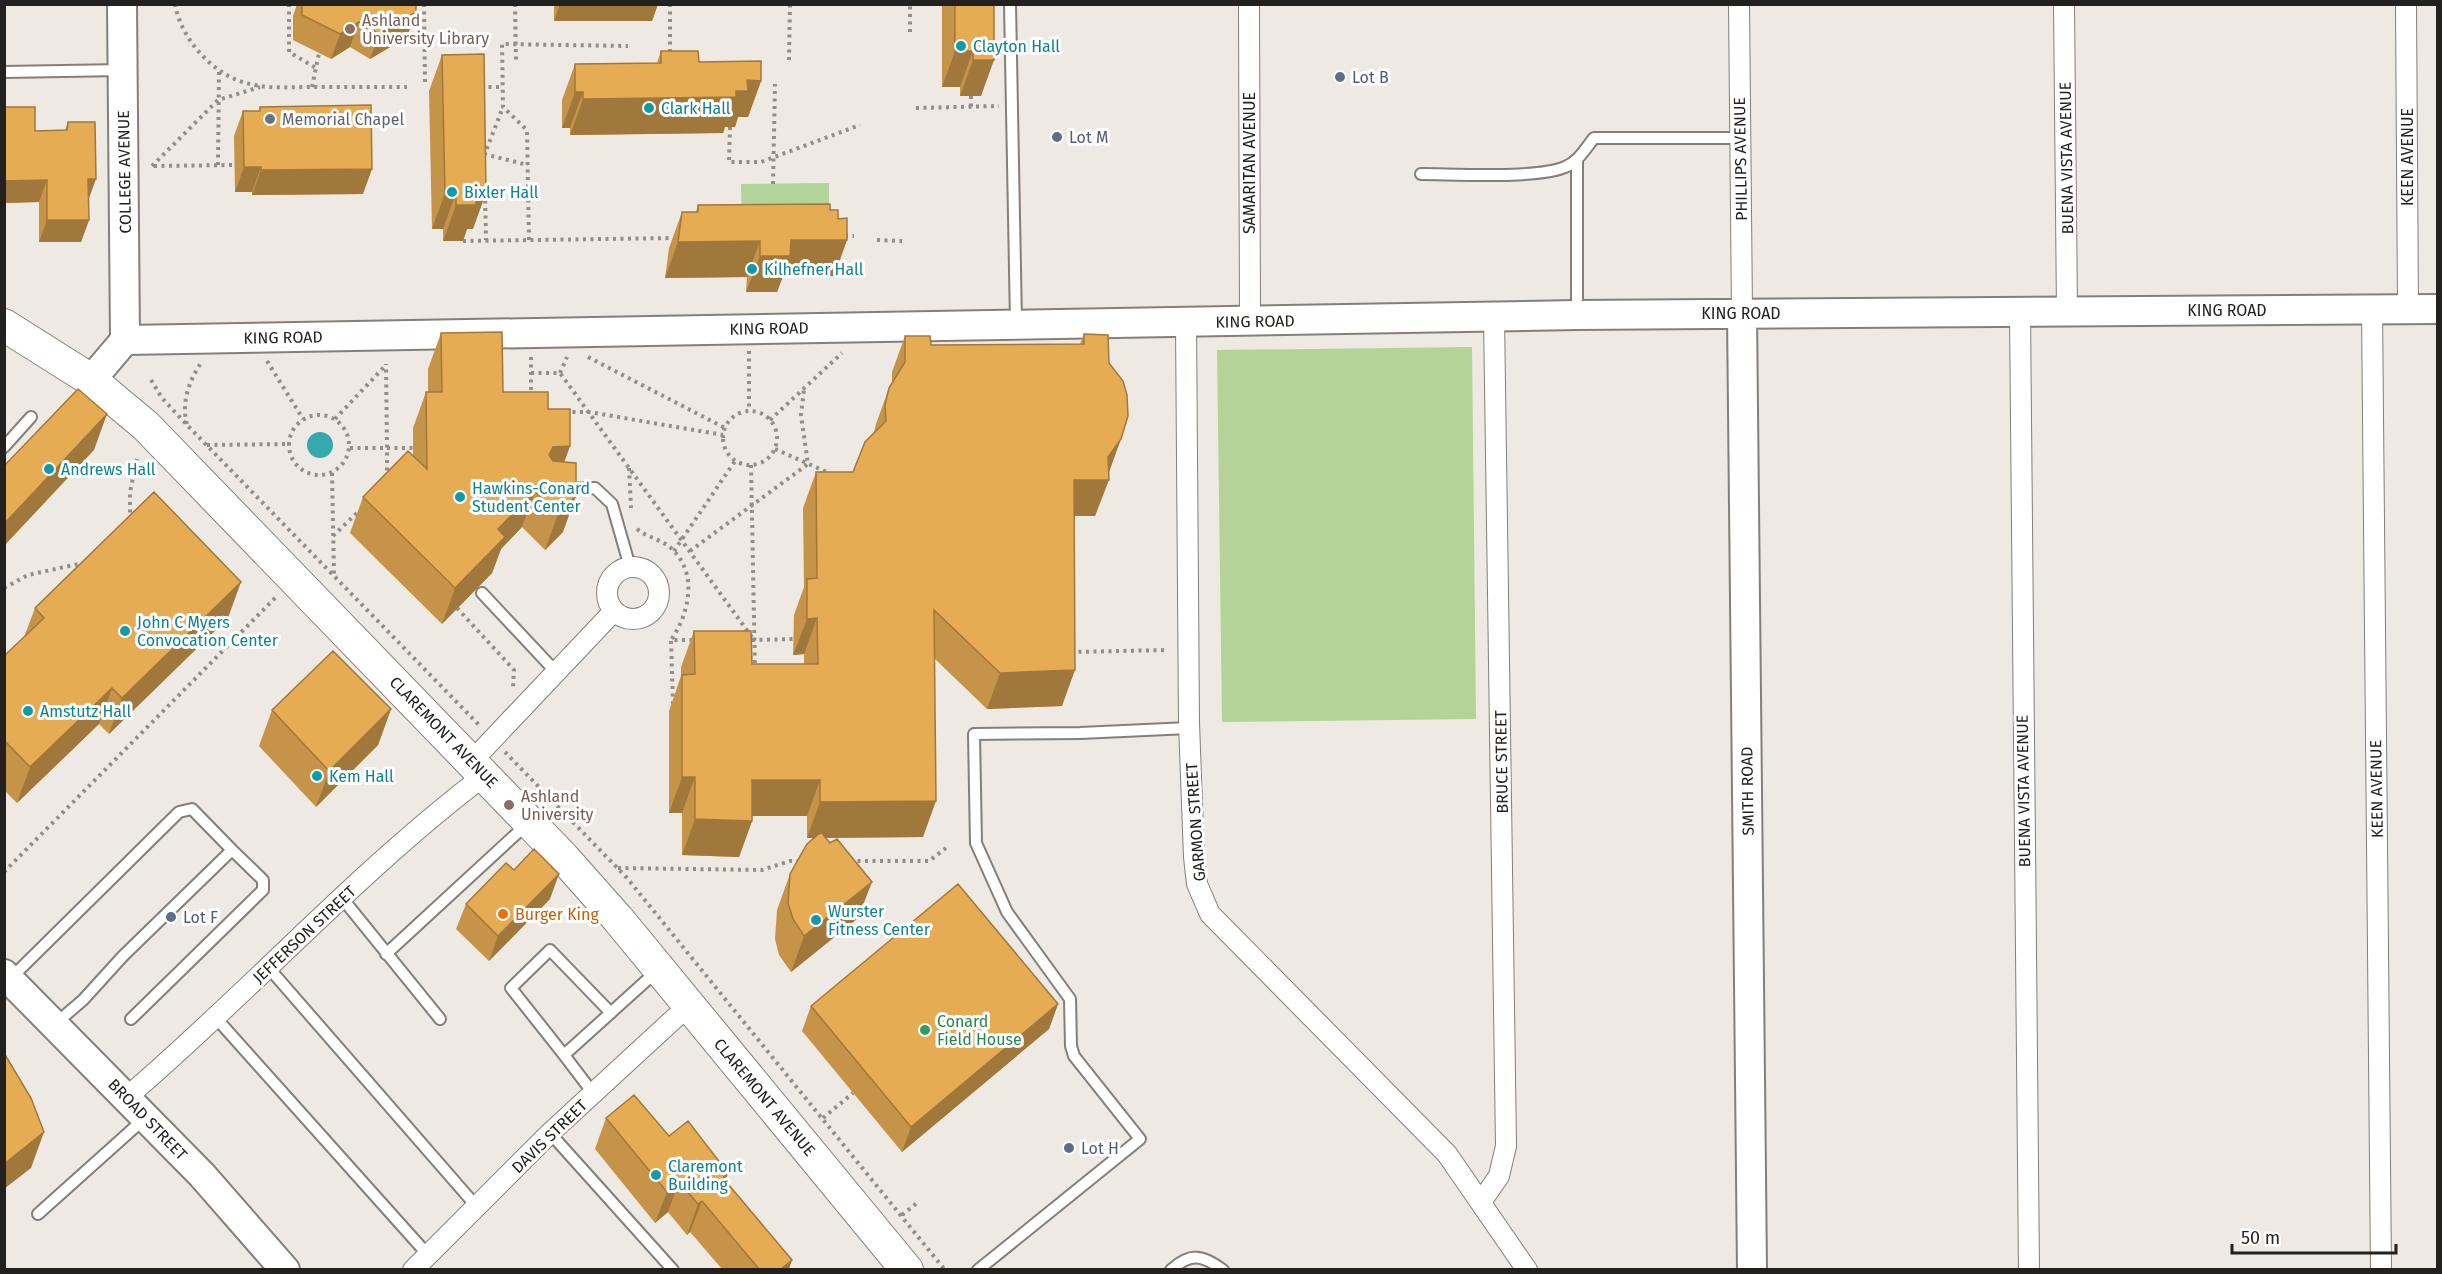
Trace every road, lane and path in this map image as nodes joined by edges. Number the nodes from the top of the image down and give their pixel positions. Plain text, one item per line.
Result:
1 (122, 4) edge
2 (175, 4) edge
3 (289, 4) edge
4 (424, 4) edge
5 (515, 4) edge
6 (670, 4) edge
7 (790, 4) edge
8 (910, 4) edge
9 (1010, 4) edge
10 (1249, 4) edge
11 (1739, 4) edge
12 (2064, 4) edge
13 (2406, 4) edge
14 (910, 32) dead end
15 (516, 44) junction
16 (627, 46) dead end
17 (319, 53) dead end
18 (670, 58) edge
19 (516, 60) dead end
20 (789, 60) dead end
21 (316, 68) junction
22 (219, 69) junction
23 (123, 70) junction
24 (4, 72) edge
25 (425, 82) dead end
26 (775, 84) dead end
27 (264, 86) junction
28 (312, 87) junction
29 (406, 87) dead end
30 (473, 87) edge
31 (502, 87) junction
32 (971, 96) dead end
33 (218, 100) junction
34 (1012, 105) junction
35 (972, 106) junction
36 (503, 107) junction
37 (916, 108) dead end
38 (860, 125) dead end
39 (730, 127) edge
40 (1740, 138) junction
41 (484, 154) junction
42 (478, 155) edge
43 (774, 158) junction
44 (1577, 159) junction
45 (218, 165) junction
46 (234, 165) dead end
47 (484, 165) edge
48 (528, 165) junction
49 (1421, 174) dead end
50 (773, 184) dead end
51 (485, 187) edge
52 (842, 236) edge
53 (854, 236) dead end
54 (680, 238) edge
55 (486, 240) junction
56 (529, 240) junction
57 (877, 240) dead end
58 (463, 241) dead end
59 (902, 241) dead end
60 (2372, 309) junction
61 (2408, 309) junction
62 (2438, 309) edge
63 (2067, 311) junction
64 (2020, 312) junction
65 (1742, 313) junction
66 (1577, 315) junction
67 (1494, 316) junction
68 (1250, 321) junction
69 (1186, 322) junction
70 (1016, 324) junction
71 (4, 325) edge
72 (125, 340) junction
73 (749, 344) dead end
74 (531, 347) dead end
75 (845, 350) dead end
76 (261, 352) dead end
77 (577, 352) dead end
78 (567, 353) dead end
79 (205, 357) dead end
80 (386, 357) dead end
81 (386, 364) junction
82 (531, 373) junction
83 (560, 373) junction
84 (91, 380) junction
85 (804, 388) junction
86 (531, 402) edge
87 (749, 411) junction
88 (554, 412) edge
89 (589, 412) junction
90 (31, 417) dead end
91 (303, 419) junction
92 (335, 419) junction
93 (770, 420) junction
94 (187, 425) dead end
95 (725, 428) junction
96 (723, 435) junction
97 (289, 444) junction
98 (207, 445) dead end
99 (4, 447) edge
100 (350, 448) junction
101 (387, 448) junction
102 (413, 448) dead end
103 (775, 449) junction
104 (137, 459) dead end
105 (735, 461) junction
106 (808, 464) junction
107 (751, 465) junction
108 (629, 468) junction
109 (332, 473) junction
110 (839, 478) edge
111 (387, 483) edge
112 (554, 489) edge
113 (752, 505) junction
114 (364, 506) dead end
115 (631, 513) dead end
116 (130, 523) edge
117 (633, 524) dead end
118 (333, 536) junction
119 (681, 540) junction
120 (674, 551) junction
121 (690, 551) junction
122 (90, 562) edge
123 (630, 567) junction
124 (334, 575) dead end
125 (295, 579) junction
126 (4, 588) edge
127 (482, 593) edge
128 (457, 608) edge
129 (614, 611) junction
130 (794, 639) dead end
131 (671, 640) junction
132 (695, 640) edge
133 (742, 640) edge
134 (754, 640) junction
135 (1174, 650) dead end
136 (1061, 652) edge
137 (556, 672) junction
138 (755, 680) edge
139 (511, 692) dead end
140 (673, 710) dead end
141 (485, 717) dead end
142 (473, 719) dead end
143 (1189, 728) junction
144 (479, 768) junction
145 (529, 822) junction
146 (946, 848) dead end
147 (232, 850) junction
148 (802, 861) edge
149 (848, 861) edge
150 (617, 868) dead end
151 (4, 872) edge
152 (342, 898) junction
153 (386, 954) junction
154 (268, 967) junction
155 (659, 969) junction
156 (7, 977) edge
157 (688, 1005) junction
158 (611, 1013) junction
159 (216, 1018) junction
160 (131, 1019) dead end
161 (440, 1019) dead end
162 (55, 1024) junction
163 (564, 1055) junction
164 (593, 1093) junction
165 (853, 1093) dead end
166 (137, 1107) junction
167 (823, 1118) dead end
168 (550, 1133) junction
169 (1481, 1202) junction
170 (917, 1203) dead end
171 (477, 1207) junction
172 (38, 1214) dead end
173 (902, 1215) dead end
174 (428, 1255) junction
175 (903, 1268) edge
176 (285, 1269) edge
177 (413, 1269) edge
178 (673, 1269) edge
179 (978, 1269) edge
180 (1171, 1269) edge
181 (1223, 1269) edge
182 (1527, 1269) edge
183 (1752, 1269) edge
184 (2028, 1269) edge
185 (2381, 1269) edge

1 - 23 street, COLLEGE AVENUE
2 - 22 path
3 - 21 path
4 - 25 path
5 - 15 path
6 - 18 path
7 - 20 path
8 - 14 path
9 - 34 lane
10 - 68 street, SAMARITAN AVENUE
11 - 40 street, PHILLIPS AVENUE
12 - 63 street, BUENA VISTA AVENUE
13 - 61 street, KEEN AVENUE
15 - 16 path
15 - 19 path
15 - 31 path
17 - 21 path
21 - 28 path
22 - 27 path
22 - 33 path
23 - 24 lane
23 - 72 street, COLLEGE AVENUE
26 - 43 path
27 - 28 path
27 - 33 path
28 - 29 path
30 - 31 path
31 - 36 path
32 - 35 path
33 - 45 path
33 - 45 path
34 - 35 path
34 - 70 lane
35 - 37 path
36 - 41 path
36 - 48 path
38 - 43 path
39 - 43 path
40 - 44 lane
40 - 65 street, PHILLIPS AVENUE
41 - 42 path
41 - 47 path
41 - 48 path
43 - 50 path
44 - 49 lane
44 - 66 lane
45 - 46 path
48 - 56 path
51 - 55 path
52 - 53 path
54 - 56 path
55 - 56 path
55 - 58 path
57 - 59 path
60 - 61 street, KING ROAD
60 - 63 street, KING ROAD
60 - 185 street, KEEN AVENUE
61 - 62 street, KING ROAD
63 - 64 street, KING ROAD
64 - 65 street, KING ROAD
64 - 184 street, BUENA VISTA AVENUE
65 - 66 street, KING ROAD
65 - 183 street, SMITH ROAD
66 - 67 street, KING ROAD
67 - 68 street, KING ROAD
67 - 169 street, BRUCE STREET
68 - 69 street, KING ROAD
69 - 70 street, KING ROAD
69 - 143 street, GARMON STREET
70 - 72 street, KING ROAD
71 - 84 main road, CLAREMONT AVENUE
72 - 84 street
73 - 87 path
74 - 82 path
75 - 85 path
76 - 91 path
77 - 95 path
78 - 83 path
79 - 94 path
80 - 81 path
81 - 92 path
81 - 101 path
82 - 83 path
82 - 86 path
83 - 89 path
84 - 125 main road, CLAREMONT AVENUE
85 - 93 path
85 - 106 path
87 - 93 path
87 - 95 path
88 - 89 path
89 - 96 path
89 - 108 path
90 - 99 lane
91 - 92 path
91 - 97 path
92 - 100 path
93 - 103 path
95 - 96 path
96 - 105 path
97 - 98 path
97 - 109 path
100 - 101 path
100 - 109 path
101 - 102 path
101 - 111 path
103 - 106 path
103 - 107 path
104 - 116 path
105 - 107 path
105 - 119 path
106 - 110 path
106 - 113 path
107 - 113 path
108 - 115 path
108 - 119 path
109 - 118 path
112 - 123 lane
113 - 121 path
113 - 134 path
114 - 118 path
117 - 120 path
118 - 124 path
119 - 120 path
119 - 121 path
120 - 131 path
121 - 134 path
122 - 126 path
123 - 129 street
123 - 129 street
125 - 144 main road, CLAREMONT AVENUE
125 - 151 path
127 - 137 lane
128 - 139 path
129 - 137 street, JEFFERSON STREET
130 - 134 path
131 - 132 path
131 - 140 path
133 - 134 path
134 - 138 path
135 - 136 path
137 - 144 street, JEFFERSON STREET
141 - 142 path
143 - 169 street, GARMON STREET
143 - 179 lane
144 - 145 main road, CLAREMONT AVENUE
144 - 152 street, JEFFERSON STREET
145 - 153 lane
145 - 155 main road, CLAREMONT AVENUE
146 - 149 path
147 - 156 lane
147 - 160 lane
147 - 162 lane
148 - 150 path
152 - 153 lane
152 - 154 street, JEFFERSON STREET
153 - 161 lane
154 - 159 street, JEFFERSON STREET
154 - 171 lane
155 - 157 main road, CLAREMONT AVENUE
155 - 158 lane
156 - 162 street, BROAD STREET
157 - 164 street, DAVIS STREET
157 - 175 main road, CLAREMONT AVENUE
158 - 163 lane
158 - 163 lane
159 - 166 street, JEFFERSON STREET
159 - 174 lane
162 - 166 street, BROAD STREET
163 - 164 lane
164 - 168 street, DAVIS STREET
165 - 167 path
166 - 172 lane
166 - 176 street, BROAD STREET
168 - 171 street, DAVIS STREET
168 - 178 lane
169 - 182 street, GARMON STREET
170 - 173 path
171 - 174 street, DAVIS STREET
174 - 177 street, DAVIS STREET
180 - 181 lane

